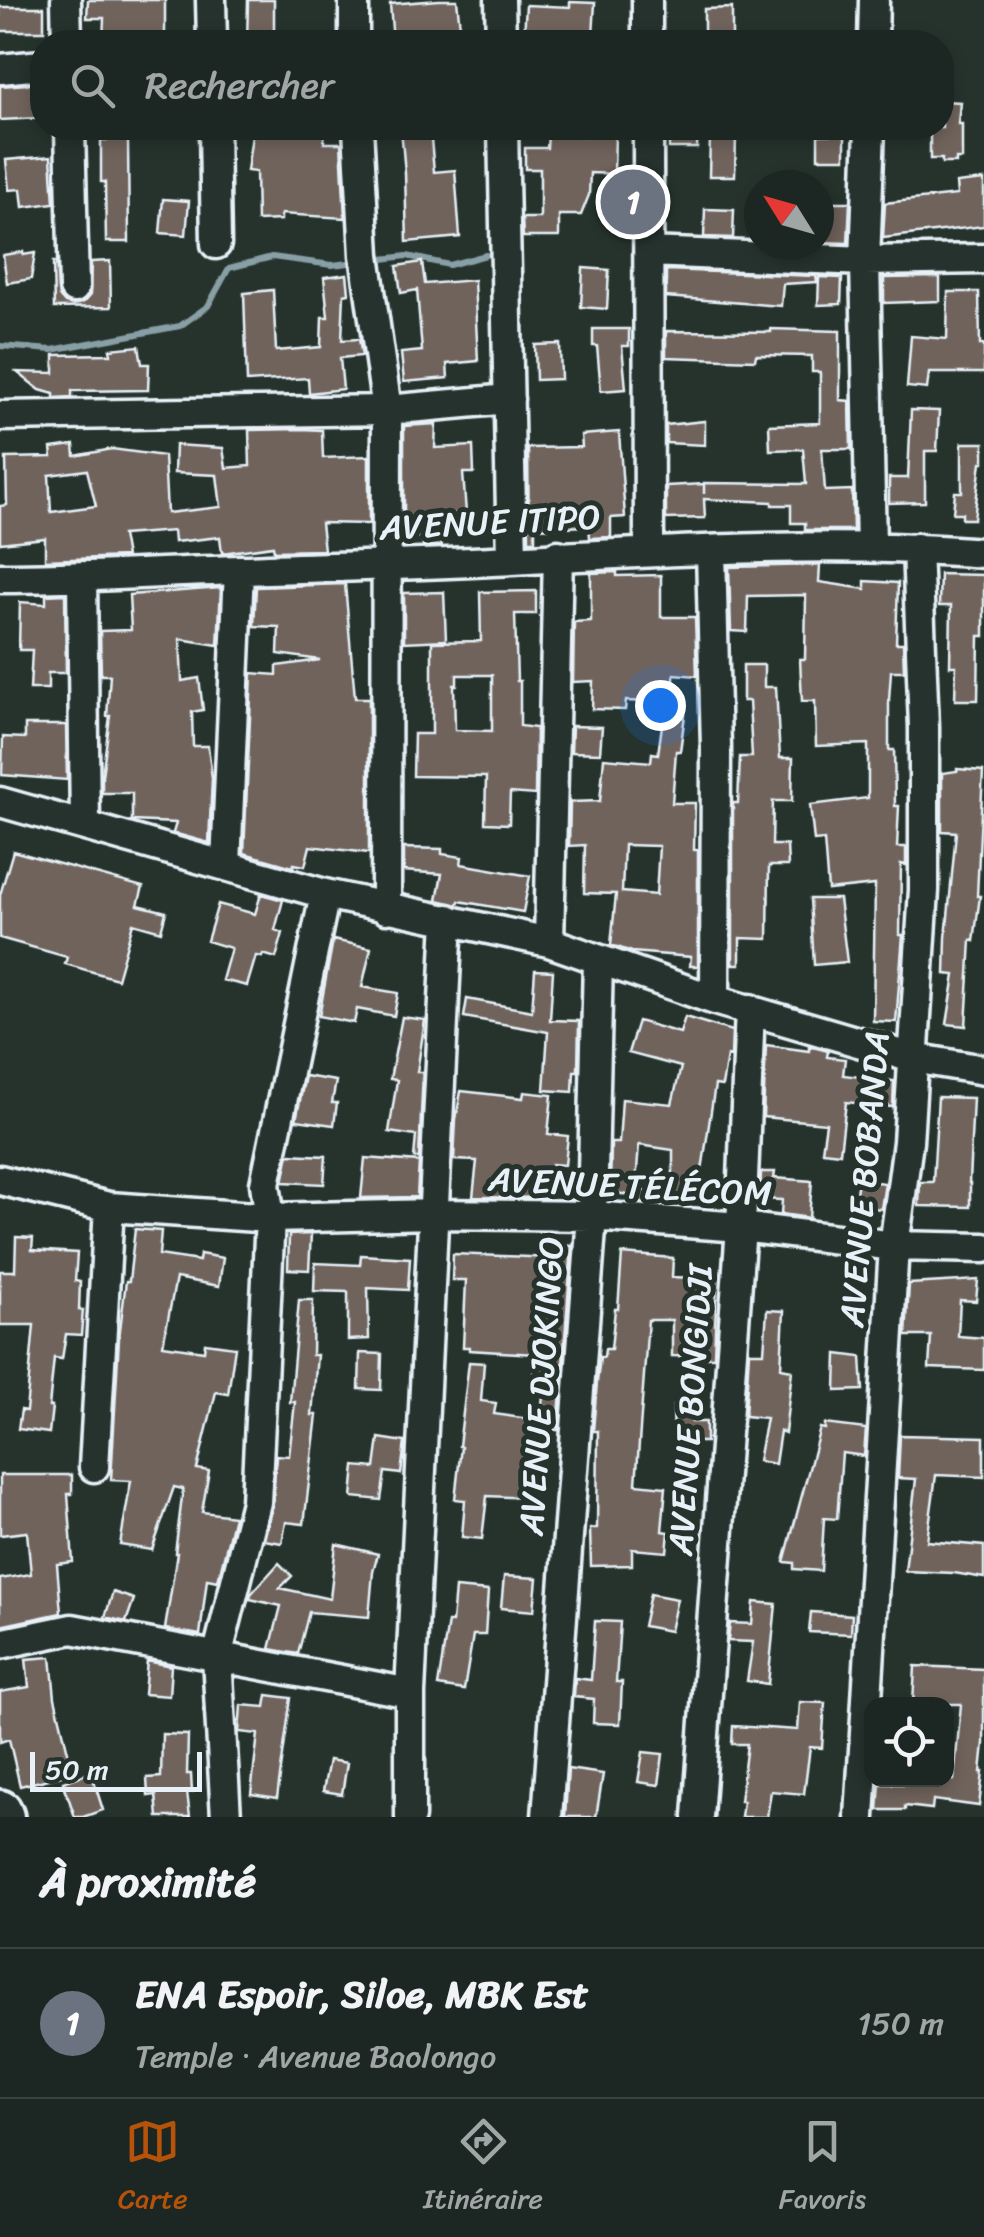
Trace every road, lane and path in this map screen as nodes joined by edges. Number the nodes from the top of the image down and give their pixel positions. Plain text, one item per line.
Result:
1 (66, 0) edge
2 (211, 0) edge
3 (354, 0) edge
4 (500, 0) edge
5 (647, 0) edge
6 (874, 0) edge
7 (67, 30) edge
8 (212, 30) edge
9 (354, 30) edge
10 (501, 30) edge
11 (647, 30) edge
12 (873, 30) edge
13 (30, 66) edge
14 (0, 68) edge
15 (70, 140) edge
16 (214, 140) edge
17 (359, 140) edge
18 (503, 140) edge
19 (648, 140) edge
20 (870, 140) edge
21 (216, 244) dead end
22 (648, 252) junction
23 (984, 259) edge
24 (865, 261) junction
25 (74, 288) dead end
26 (509, 399) junction
27 (387, 410) junction
28 (0, 416) edge
29 (871, 548) junction
30 (917, 548) junction
31 (649, 551) junction
32 (711, 551) junction
33 (984, 553) edge
34 (558, 555) junction
35 (512, 560) junction
36 (387, 567) junction
37 (240, 570) junction
38 (0, 578) edge
39 (82, 578) junction
40 (0, 802) edge
41 (85, 825) junction
42 (226, 865) junction
43 (326, 894) junction
44 (386, 909) junction
45 (448, 919) junction
46 (549, 942) junction
47 (598, 960) junction
48 (715, 1000) junction
49 (750, 1009) junction
50 (913, 1058) junction
51 (984, 1070) edge
52 (0, 1180) edge
53 (108, 1206) junction
54 (434, 1214) junction
55 (592, 1216) junction
56 (270, 1218) junction
57 (741, 1227) junction
58 (894, 1246) junction
59 (984, 1248) edge
60 (94, 1466) dead end
61 (0, 1644) edge
62 (217, 1658) junction
63 (410, 1693) junction
64 (226, 1817) edge
65 (410, 1817) edge
66 (548, 1817) edge
67 (698, 1817) edge
68 (860, 1817) edge

1 - 7 street
2 - 8 street
3 - 9 street
4 - 10 street
5 - 11 street
6 - 12 street
13 - 14 street
15 - 25 street
16 - 21 street
17 - 27 street
18 - 26 street
19 - 22 street
20 - 24 street
22 - 24 street
22 - 31 street
23 - 24 street
24 - 29 street
26 - 27 street
26 - 35 street
27 - 28 street
27 - 36 street
29 - 30 street, AVENUE ITIPO
29 - 32 street, AVENUE ITIPO
30 - 33 street, AVENUE ITIPO
30 - 50 street, AVENUE BOBANDA
31 - 32 street, AVENUE ITIPO
31 - 34 street, AVENUE ITIPO
32 - 48 street
34 - 35 street, AVENUE ITIPO
34 - 46 street
35 - 36 street, AVENUE ITIPO
36 - 37 street, AVENUE ITIPO
36 - 44 street
37 - 39 street, AVENUE ITIPO
37 - 42 street
38 - 39 street, AVENUE ITIPO
39 - 41 street
40 - 41 street
41 - 42 street
42 - 43 street
43 - 44 street
43 - 56 street
44 - 45 street
45 - 46 street
45 - 54 street
46 - 47 street
47 - 48 street
47 - 55 street, AVENUE DJOKINGO
48 - 49 street
49 - 50 street
49 - 57 street, AVENUE BONGIDJI
50 - 51 street
50 - 58 street, AVENUE BOBANDA
52 - 53 street, AVENUE TÉLÉCOM
53 - 56 street, AVENUE TÉLÉCOM
53 - 60 street
54 - 55 street, AVENUE TÉLÉCOM
54 - 56 street, AVENUE TÉLÉCOM
54 - 63 street
55 - 57 street, AVENUE TÉLÉCOM
55 - 66 street, AVENUE DJOKINGO
56 - 62 street
57 - 58 street, AVENUE TÉLÉCOM
57 - 67 street, AVENUE BONGIDJI
58 - 59 street, AVENUE TÉLÉCOM
58 - 68 street, AVENUE BOBANDA
61 - 62 street
62 - 63 street
62 - 64 street
63 - 65 street

